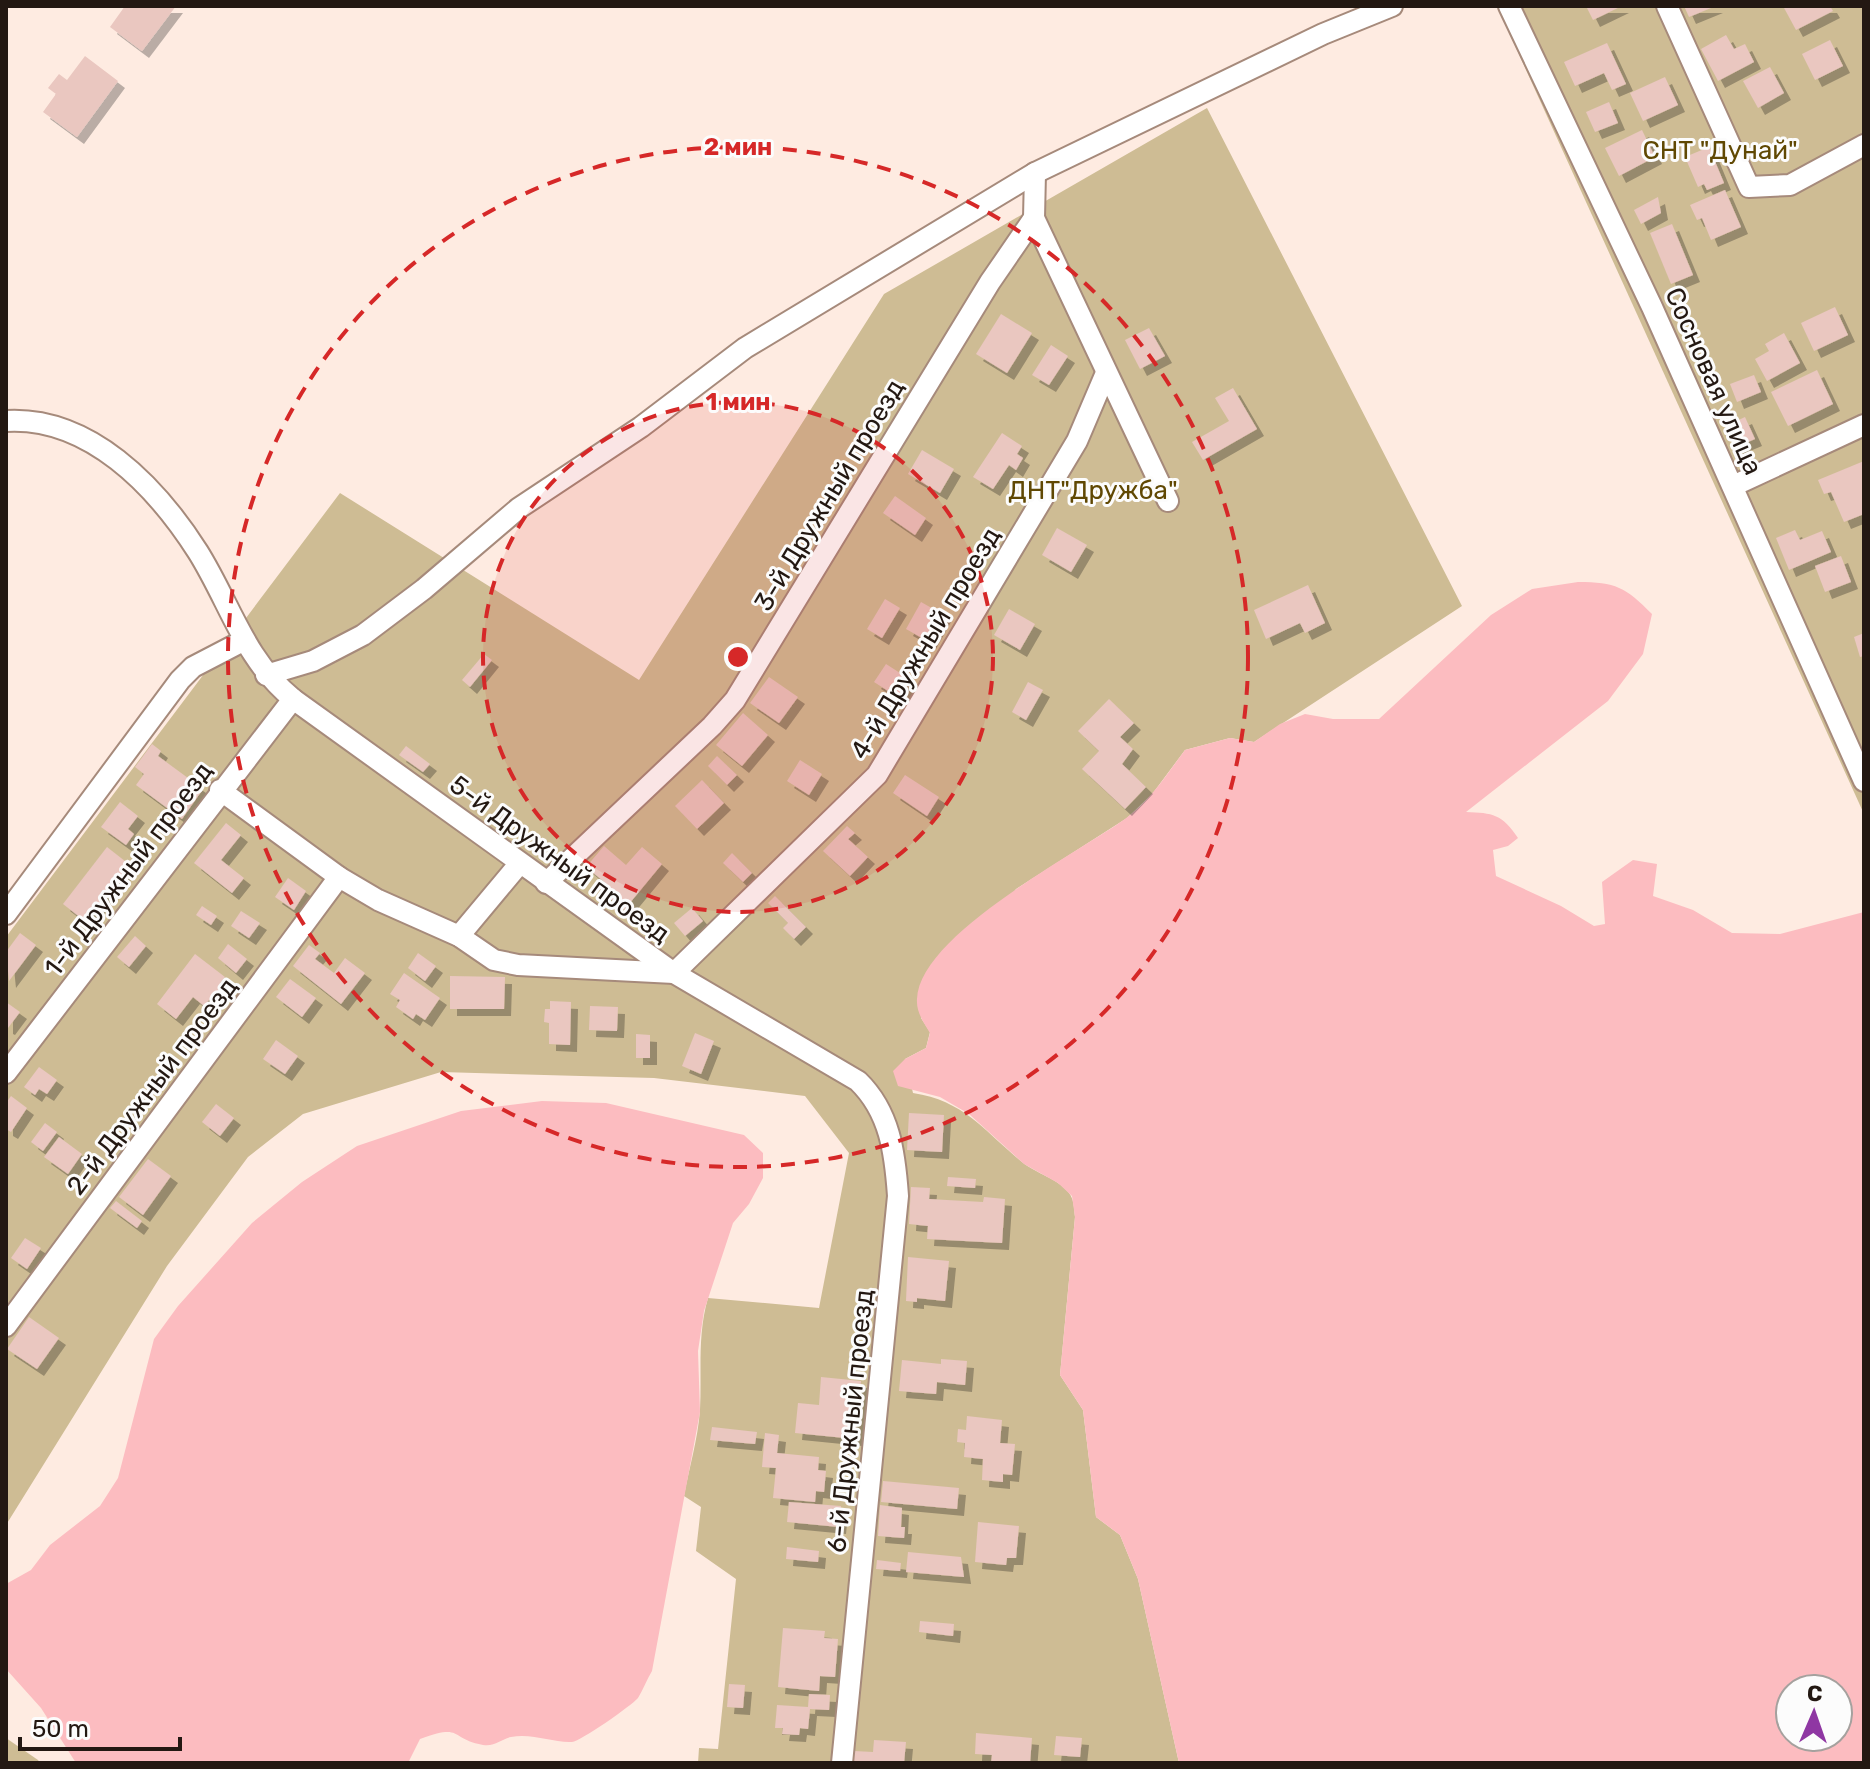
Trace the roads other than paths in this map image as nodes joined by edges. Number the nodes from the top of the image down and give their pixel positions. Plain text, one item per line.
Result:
1 (1392, 6) edge
2 (1509, 6) edge
3 (1667, 6) edge
4 (1864, 145) edge
5 (1035, 173) junction
6 (1034, 218) junction
7 (1106, 373) junction
8 (6, 421) edge
9 (1864, 425) edge
10 (1733, 486) junction
11 (1168, 501) dead end
12 (243, 641) junction
13 (266, 675) junction
14 (293, 699) junction
15 (1864, 781) edge
16 (220, 790) junction
17 (520, 863) junction
18 (339, 877) junction
19 (546, 883) junction
20 (6, 914) edge
21 (459, 936) junction
22 (674, 973) junction
23 (6, 1073) edge
24 (868, 1091) joint
25 (6, 1326) edge
26 (842, 1763) edge

1 - 5 street
2 - 10 street, Сосновая улица
3 - 4 street
5 - 6 street
5 - 13 street
6 - 7 street
6 - 19 street, 3-й Дружный проезд
7 - 11 street
7 - 22 street, 4-й Дружный проезд
8 - 12 street, 5-й Дружный проезд
9 - 10 street
10 - 15 street, Сосновая улица
12 - 13 street, 5-й Дружный проезд
12 - 20 street
13 - 14 street, 5-й Дружный проезд
14 - 16 street, 1-й Дружный проезд
14 - 17 street, 5-й Дружный проезд
16 - 18 street
16 - 23 street, 1-й Дружный проезд
17 - 19 street, 5-й Дружный проезд
17 - 21 street
18 - 21 street
18 - 25 street, 2-й Дружный проезд
19 - 22 street, 5-й Дружный проезд
21 - 22 street
22 - 24 street, 5-й Дружный проезд
24 - 26 street, 6-й Дружный проезд

